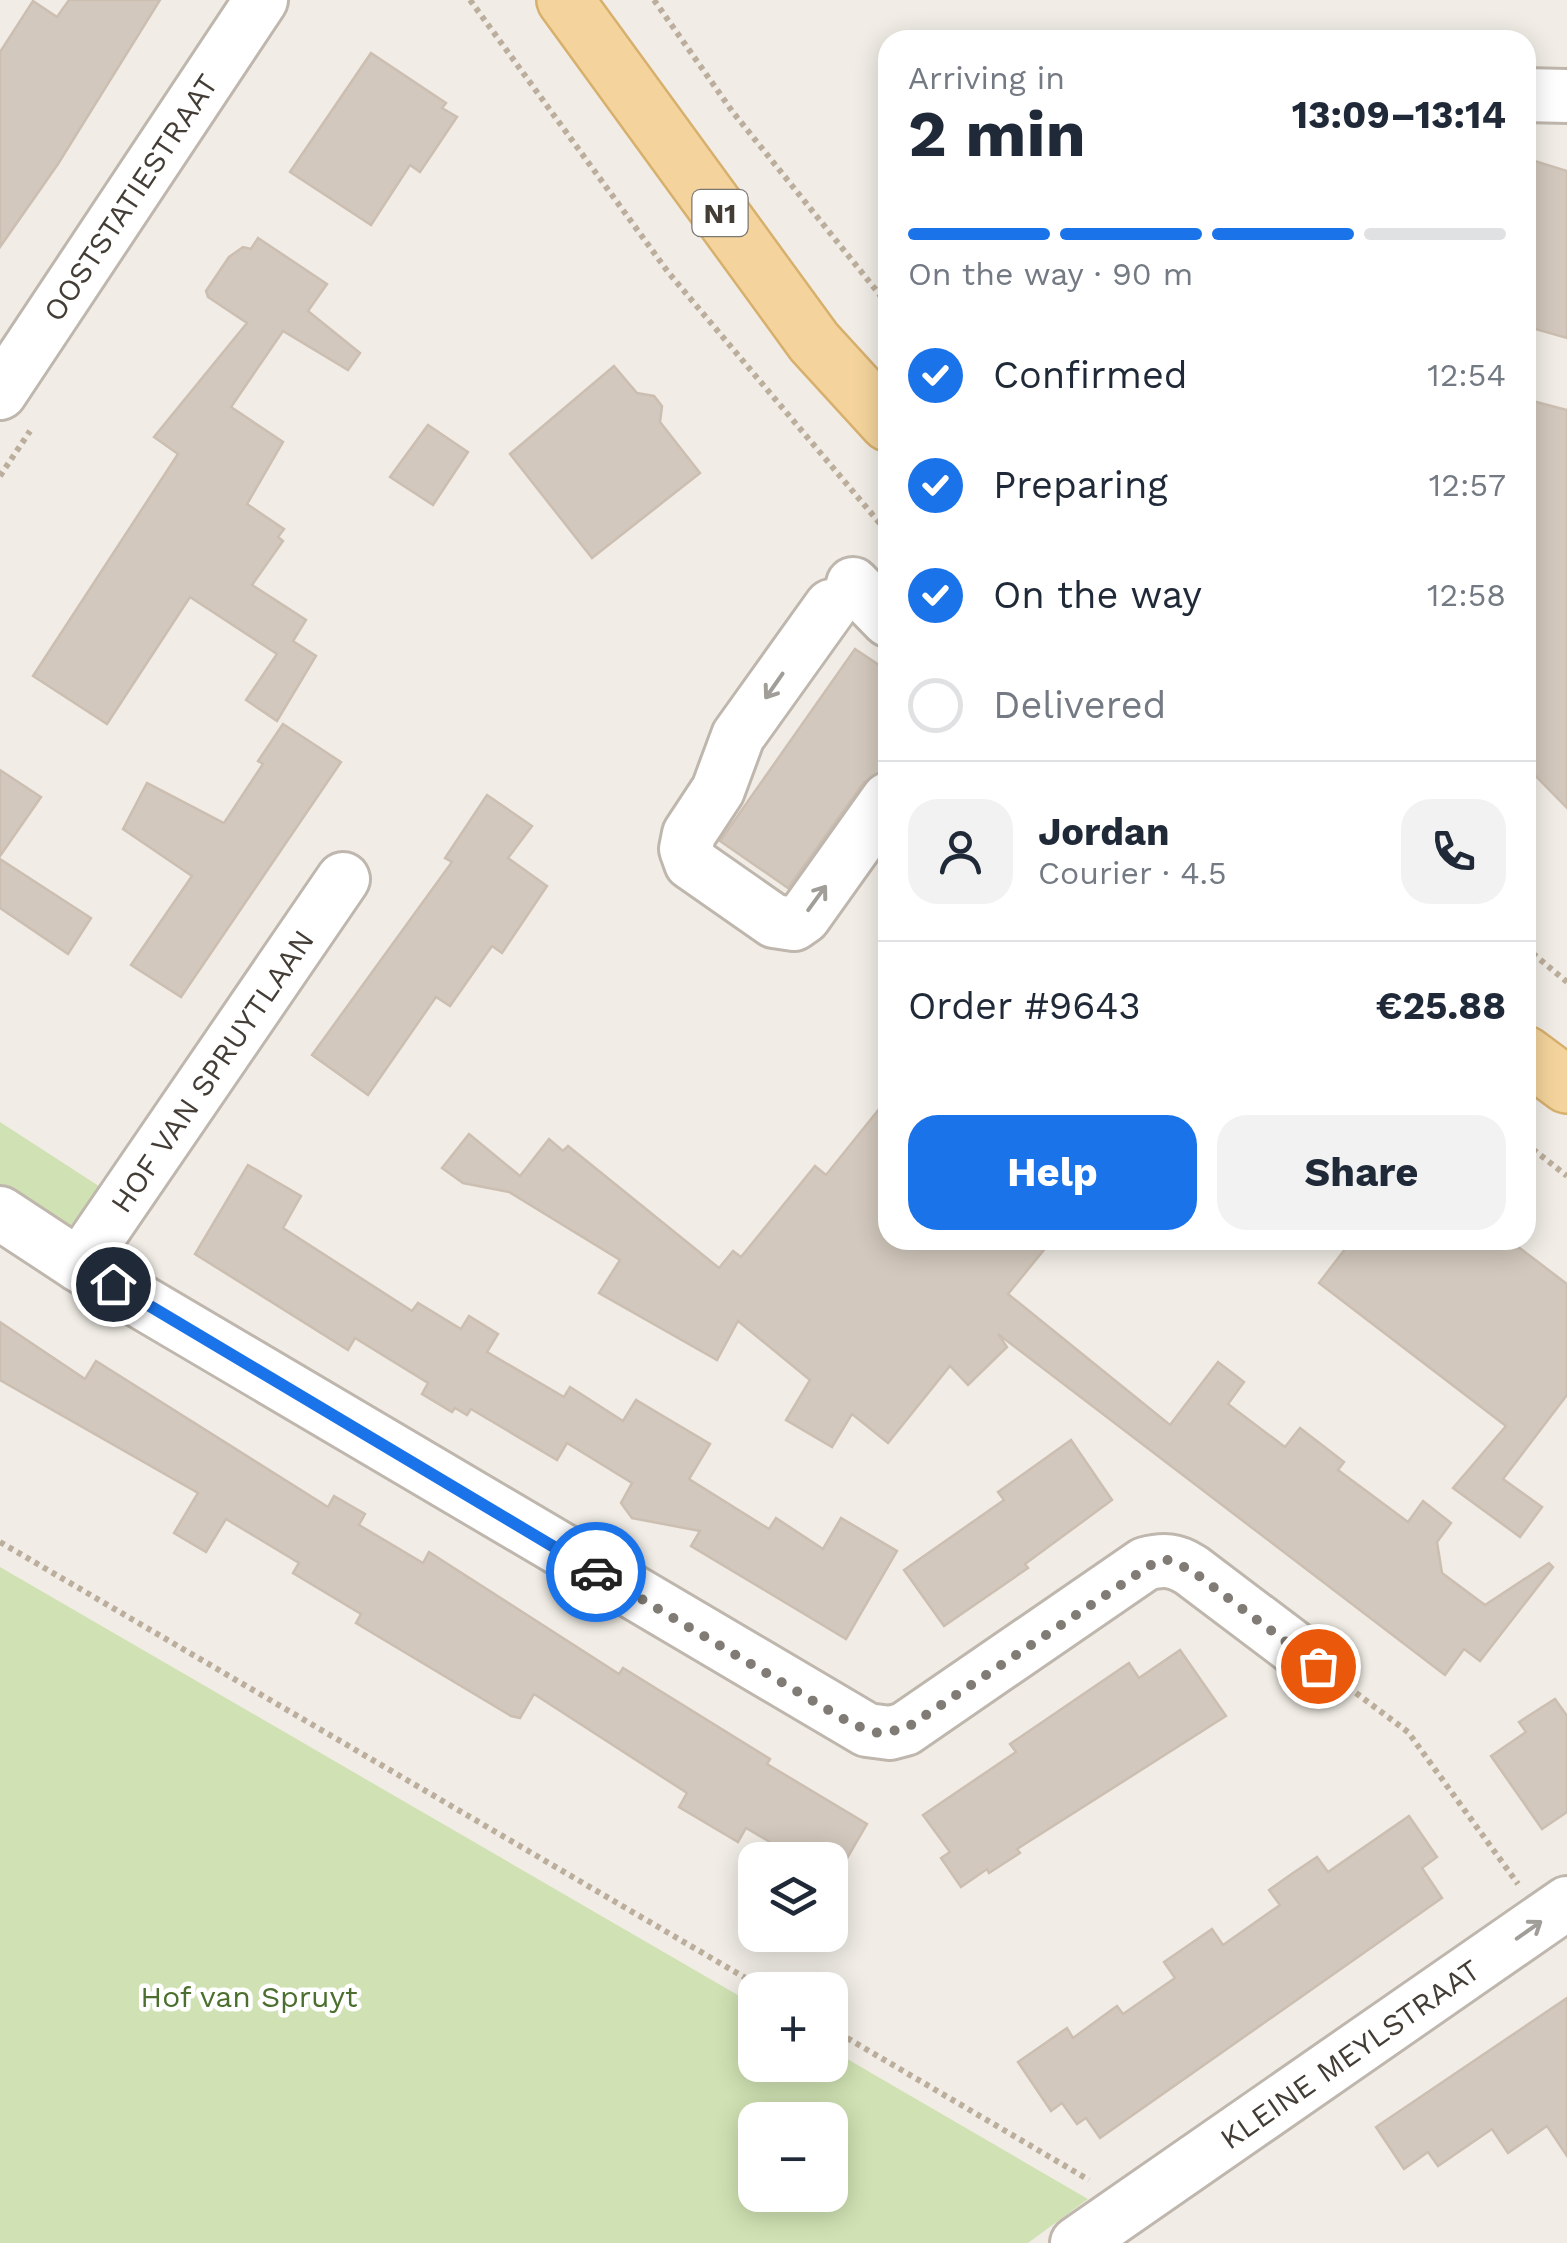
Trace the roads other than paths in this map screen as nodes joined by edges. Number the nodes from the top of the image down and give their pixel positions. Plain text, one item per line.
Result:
1 (261, 0) edge
2 (566, 0) edge
3 (1536, 95) edge
4 (1567, 96) edge
5 (0, 393) edge
6 (878, 412) edge
7 (857, 603) edge
8 (878, 812) edge
9 (342, 879) dead end
10 (1536, 1062) edge
11 (1567, 1085) edge
12 (0, 1212) edge
13 (80, 1264) junction
14 (1318, 1666) road end
15 (1555, 1911) edge
16 (1077, 2243) edge

1 - 5 street, OOSTSTATIESTRAAT
2 - 6 main road, N1
3 - 4 street
7 -> 8 street
9 - 13 street, HOF VAN SPRUYTLAAN
10 - 11 main road
12 - 13 street
13 - 14 street
16 -> 15 street, KLEINE MEYLSTRAAT

